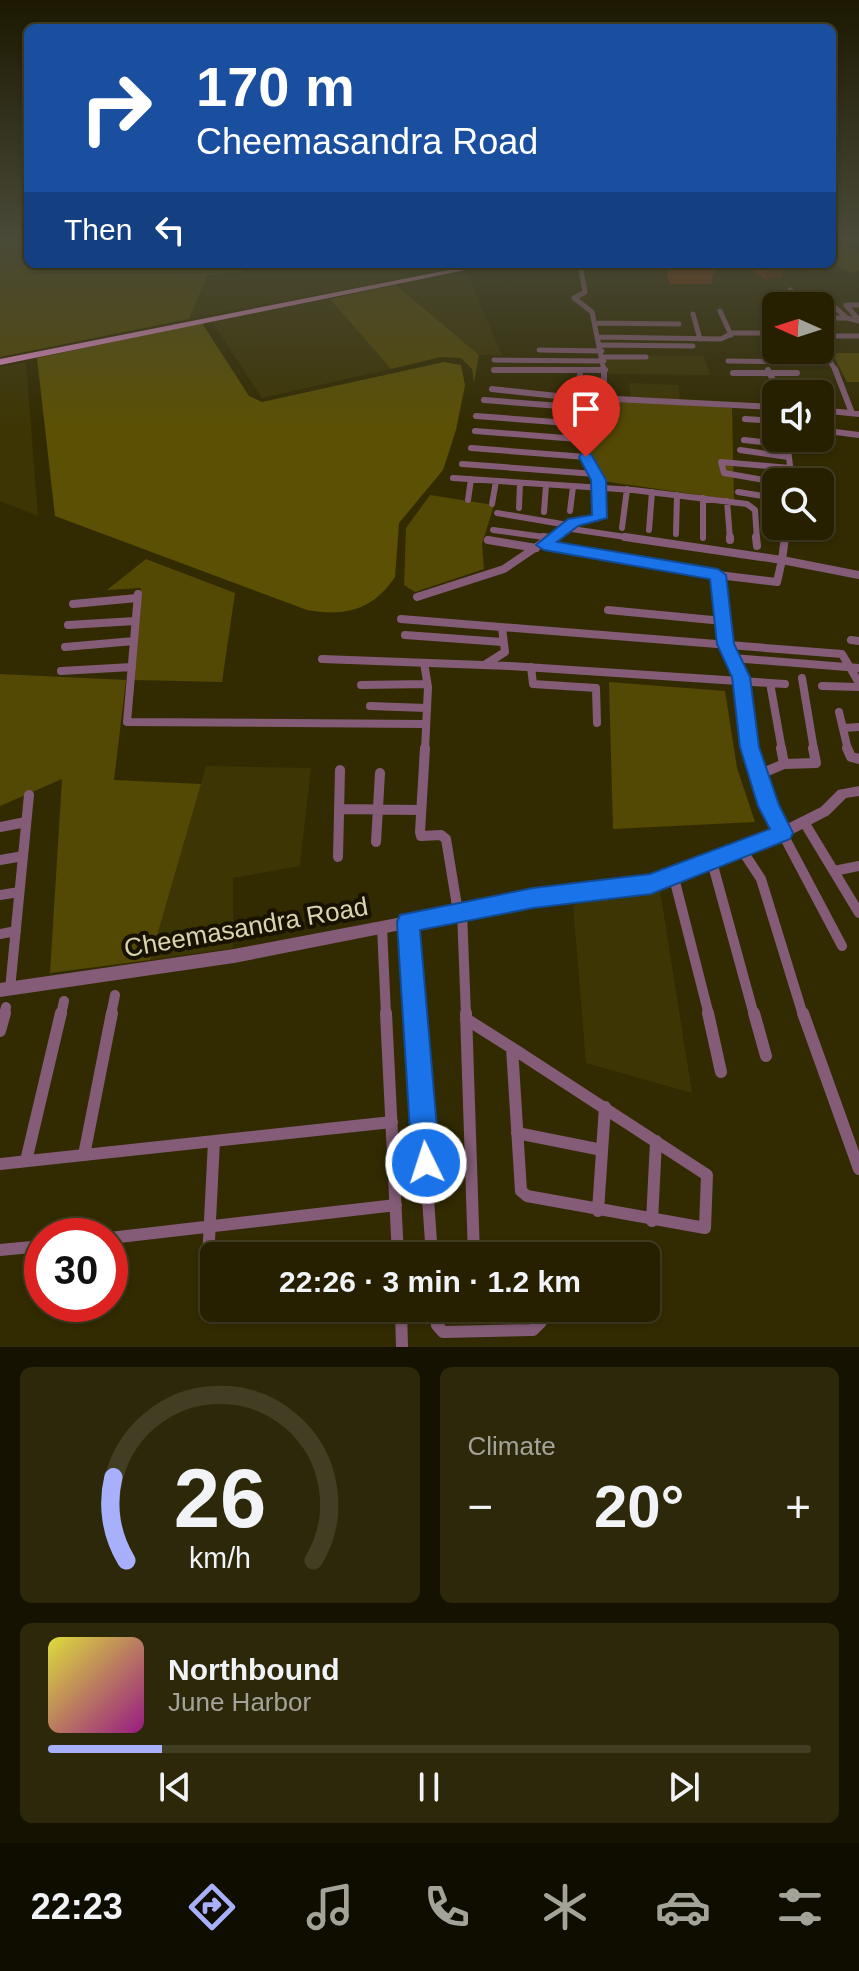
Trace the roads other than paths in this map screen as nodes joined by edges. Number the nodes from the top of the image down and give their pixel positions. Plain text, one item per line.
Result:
1 (302, 300) edge
2 (309, 300) edge
3 (577, 300) edge
4 (859, 305) edge
5 (834, 307) edge
6 (720, 311) dead end
7 (693, 314) dead end
8 (834, 318) edge
9 (847, 318) junction
10 (858, 318) edge
11 (596, 323) junction
12 (679, 324) dead end
13 (762, 334) edge
14 (731, 335) junction
15 (835, 336) edge
16 (859, 336) edge
17 (599, 337) junction
18 (700, 339) junction
19 (693, 346) dead end
20 (539, 350) dead end
21 (602, 353) junction
22 (646, 357) dead end
23 (494, 360) dead end
24 (0, 361) edge
25 (728, 361) dead end
26 (762, 362) edge
27 (765, 364) edge
28 (831, 364) edge
29 (494, 370) dead end
30 (605, 370) junction
31 (733, 373) dead end
32 (746, 373) junction
33 (770, 373) junction
34 (797, 373) dead end
35 (580, 375) dead end
36 (773, 380) edge
37 (750, 381) dead end
38 (492, 389) dead end
39 (557, 396) junction
40 (577, 396) junction
41 (604, 398) junction
42 (484, 400) dead end
43 (560, 406) junction
44 (762, 406) edge
45 (834, 412) edge
46 (856, 414) edge
47 (476, 416) dead end
48 (745, 419) dead end
49 (762, 420) edge
50 (568, 423) junction
51 (475, 431) dead end
52 (834, 432) edge
53 (859, 435) edge
54 (577, 439) junction
55 (744, 440) dead end
56 (762, 442) edge
57 (471, 448) dead end
58 (740, 450) dead end
59 (787, 452) edge
60 (586, 457) junction
61 (788, 457) junction
62 (462, 464) dead end
63 (790, 468) joint
64 (595, 474) junction
65 (453, 478) dead end
66 (471, 479) junction
67 (762, 480) edge
68 (496, 481) junction
69 (520, 483) junction
70 (546, 485) junction
71 (573, 487) junction
72 (600, 489) junction
73 (627, 489) junction
74 (652, 492) junction
75 (738, 492) dead end
76 (677, 495) junction
77 (762, 496) edge
78 (703, 498) junction
79 (468, 500) dead end
80 (727, 501) junction
81 (492, 504) dead end
82 (519, 508) dead end
83 (570, 511) dead end
84 (544, 512) dead end
85 (497, 513) dead end
86 (567, 527) junction
87 (622, 528) dead end
88 (493, 530) dead end
89 (649, 530) dead end
90 (676, 534) dead end
91 (551, 538) junction
92 (703, 538) dead end
93 (488, 540) dead end
94 (730, 540) dead end
95 (784, 540) edge
96 (540, 546) junction
97 (757, 546) dead end
98 (782, 560) junction
99 (718, 575) junction
100 (859, 575) edge
101 (417, 597) dead end
102 (73, 604) dead end
103 (608, 610) dead end
104 (401, 619) dead end
105 (135, 621) junction
106 (723, 621) junction
107 (68, 625) dead end
108 (502, 628) junction
109 (405, 635) dead end
110 (134, 641) junction
111 (502, 642) junction
112 (726, 644) junction
113 (65, 647) dead end
114 (733, 658) junction
115 (322, 659) dead end
116 (424, 663) junction
117 (485, 665) junction
118 (132, 667) junction
119 (531, 667) junction
120 (855, 668) edge
121 (61, 671) dead end
122 (802, 678) dead end
123 (741, 680) junction
124 (770, 683) junction
125 (427, 684) junction
126 (785, 684) dead end
127 (361, 685) dead end
128 (859, 685) edge
129 (822, 686) dead end
130 (370, 706) dead end
131 (426, 708) junction
132 (839, 712) dead end
133 (597, 723) dead end
134 (424, 724) junction
135 (859, 727) edge
136 (843, 728) junction
137 (859, 759) edge
138 (784, 764) junction
139 (340, 770) dead end
140 (380, 773) dead end
141 (758, 775) junction
142 (858, 793) edge
143 (29, 795) dead end
144 (339, 809) junction
145 (377, 810) junction
146 (420, 810) junction
147 (26, 822) junction
148 (804, 822) junction
149 (0, 827) edge
150 (782, 833) junction
151 (376, 842) dead end
152 (742, 850) junction
153 (23, 856) junction
154 (338, 857) dead end
155 (0, 860) edge
156 (712, 862) junction
157 (859, 866) edge
158 (834, 871) junction
159 (674, 878) junction
160 (19, 892) junction
161 (0, 895) edge
162 (858, 911) edge
163 (460, 912) junction
164 (408, 922) junction
165 (382, 927) junction
166 (16, 931) junction
167 (0, 934) edge
168 (842, 946) dead end
169 (5, 989) edge
170 (115, 995) dead end
171 (64, 1001) dead end
172 (6, 1007) dead end
173 (466, 1019) junction
174 (0, 1031) edge
175 (512, 1048) junction
176 (766, 1056) dead end
177 (721, 1072) dead end
178 (605, 1107) junction
179 (392, 1122) junction
180 (517, 1133) junction
181 (214, 1141) junction
182 (656, 1141) junction
183 (602, 1150) junction
184 (84, 1155) junction
185 (26, 1161) junction
186 (0, 1164) edge
187 (859, 1169) edge
188 (396, 1205) junction
189 (598, 1211) junction
190 (652, 1221) junction
191 (210, 1227) junction
192 (128, 1236) edge
193 (209, 1242) edge
194 (397, 1242) edge
195 (431, 1242) edge
196 (472, 1242) edge
197 (24, 1248) edge
198 (0, 1250) edge
199 (401, 1322) edge
200 (437, 1322) edge
201 (541, 1322) edge
202 (402, 1347) edge

1 - 24 main road
2 - 24 main road
3 - 11 street
4 - 10 street
5 - 9 street
6 - 14 street
7 - 18 street
8 - 9 street
9 - 10 street
11 - 12 street
11 - 17 street
13 - 14 street
14 - 18 street
15 - 16 street
17 - 18 street
17 - 21 street
19 - 21 street
20 - 21 street
21 - 22 street
21 - 23 street
21 - 30 street
25 - 26 street
27 - 33 street
28 - 46 street
29 - 30 street
30 - 41 street
31 - 32 street
32 - 33 street
32 - 37 street
33 - 34 street
33 - 36 street
35 - 40 street
38 - 39 street
39 - 40 street
39 - 43 street
40 - 41 street
41 - 44 street
42 - 43 street
43 - 50 street
45 - 46 street
47 - 50 street
48 - 49 street
50 - 54 street
51 - 54 street
52 - 53 street
54 - 60 street
55 - 56 street
57 - 60 street
58 - 61 street
59 - 61 street
60 - 64 street
61 - 63 street
62 - 64 street
63 - 67 street
64 - 72 street
65 - 66 street
66 - 68 street
66 - 79 street
68 - 69 street
68 - 81 street
69 - 70 street
69 - 82 street
70 - 71 street
70 - 84 street
71 - 72 street
71 - 83 street
72 - 73 street
72 - 86 street
73 - 74 street
73 - 87 street
74 - 76 street
74 - 89 street
75 - 77 street
76 - 78 street
76 - 90 street
78 - 80 street
78 - 92 street
80 - 94 street
80 - 97 street
85 - 86 street
86 - 91 street
86 - 98 street
88 - 91 street
91 - 96 street
93 - 96 street
95 - 98 street
96 - 99 street
96 - 101 street
98 - 99 street
98 - 100 street
99 - 106 street
102 - 105 street
103 - 106 street
104 - 108 street
105 - 107 street
105 - 110 street
106 - 112 street
108 - 111 street
108 - 112 street
109 - 111 street
110 - 113 street
110 - 118 street
111 - 117 street
112 - 114 street
112 - 120 street
114 - 120 street
114 - 123 street
115 - 116 street
116 - 117 street
116 - 125 street
117 - 119 street
118 - 121 street
118 - 134 street
119 - 123 street
119 - 133 street
120 - 128 street
122 - 138 street
123 - 124 street
123 - 141 street
124 - 126 street
124 - 138 street
125 - 127 street
125 - 131 street
128 - 129 street
130 - 131 street
131 - 134 street
132 - 136 street
134 - 146 street
135 - 136 street
136 - 137 street
138 - 141 street
139 - 144 street
140 - 145 street
141 - 150 street
142 - 148 street, Cheemasandra Road
143 - 147 street
144 - 145 street
144 - 154 street
145 - 146 street
145 - 151 street
146 - 163 street
147 - 149 street
147 - 153 street
148 - 150 street, Cheemasandra Road
148 - 158 street
150 - 152 street, Cheemasandra Road
150 - 168 street
152 - 156 street, Cheemasandra Road
152 - 187 street
153 - 155 street
153 - 160 street
156 - 159 street, Cheemasandra Road
156 - 176 street
157 - 158 street
158 - 162 street
159 - 163 street, Cheemasandra Road
159 - 177 street
160 - 161 street
160 - 166 street
163 - 164 street, Cheemasandra Road
163 - 173 street
164 - 165 street, Cheemasandra Road
164 - 195 street
165 - 169 street, Cheemasandra Road
165 - 179 street
166 - 167 street
166 - 169 street
170 - 184 street
171 - 185 street
172 - 174 street
173 - 175 street
173 - 196 street
175 - 178 street
175 - 180 street
178 - 182 street
178 - 183 street
179 - 181 street
179 - 188 street
180 - 183 street
180 - 189 street
181 - 184 street
181 - 191 street
182 - 190 street
182 - 190 street
183 - 189 street
184 - 185 street
185 - 186 street
188 - 191 street
188 - 194 street
189 - 190 street
191 - 192 street
191 - 193 street
197 - 198 street
199 - 202 street
200 - 201 street

